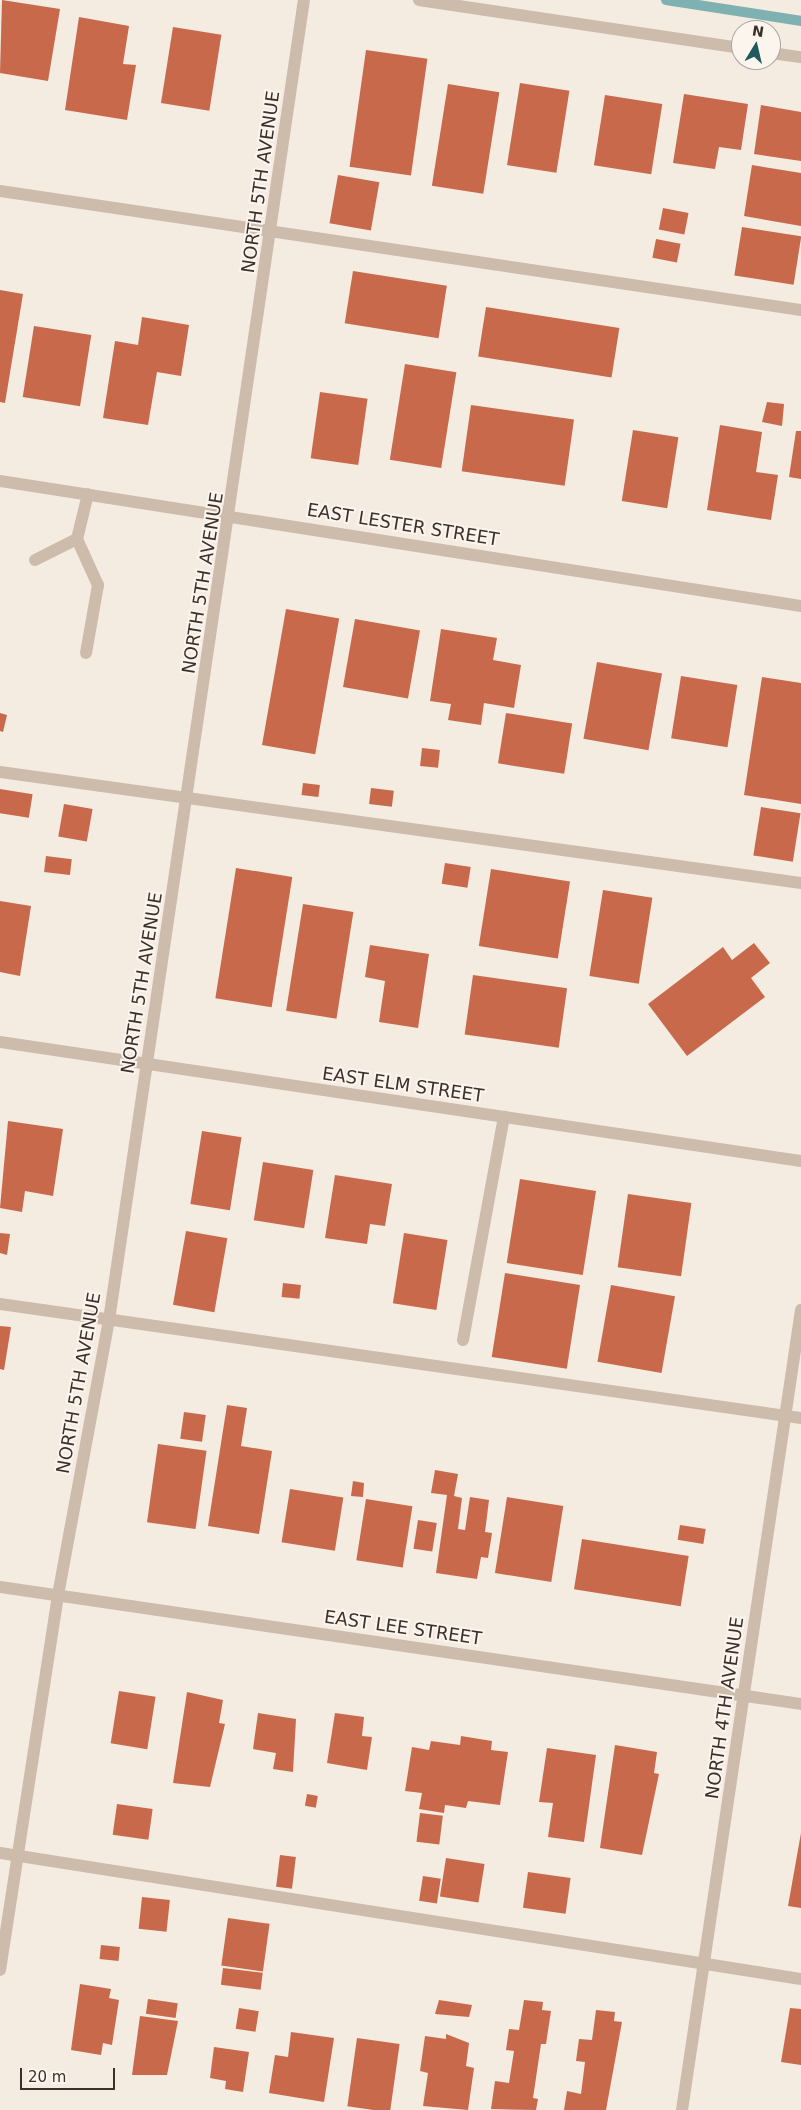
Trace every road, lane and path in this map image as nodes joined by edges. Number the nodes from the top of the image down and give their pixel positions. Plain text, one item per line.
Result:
1 (304, 0) edge
2 (419, 0) edge
3 (731, 47) edge
4 (781, 54) edge
5 (801, 57) edge
6 (0, 191) edge
7 (272, 229) junction
8 (801, 310) edge
9 (0, 481) edge
10 (88, 494) junction
11 (231, 516) junction
12 (77, 539) junction
13 (35, 560) dead end
14 (801, 606) edge
15 (86, 652) dead end
16 (0, 772) edge
17 (188, 801) junction
18 (801, 883) edge
19 (0, 1042) edge
20 (148, 1065) junction
21 (504, 1117) junction
22 (801, 1162) edge
23 (0, 1304) edge
24 (801, 1310) edge
25 (109, 1320) junction
26 (463, 1340) dead end
27 (785, 1416) junction
28 (801, 1418) edge
29 (0, 1587) edge
30 (58, 1595) junction
31 (745, 1695) junction
32 (801, 1704) edge
33 (0, 1853) edge
34 (16, 1856) junction
35 (704, 1964) junction
36 (0, 1970) edge
37 (801, 1979) edge
38 (682, 2110) edge

1 - 7 street, NORTH 5TH AVENUE
2 - 3 street
4 - 5 street
6 - 7 street
7 - 8 street
7 - 11 street, NORTH 5TH AVENUE
9 - 10 street, EAST LESTER STREET
10 - 11 street, EAST LESTER STREET
10 - 12 street
11 - 14 street, EAST LESTER STREET
11 - 17 street, NORTH 5TH AVENUE
12 - 13 street
12 - 15 street
16 - 17 street
17 - 18 street
17 - 20 street, NORTH 5TH AVENUE
19 - 20 street, EAST ELM STREET
20 - 21 street, EAST ELM STREET
20 - 25 street, NORTH 5TH AVENUE
21 - 22 street, EAST ELM STREET
21 - 26 street
23 - 25 street
24 - 27 street, NORTH 4TH AVENUE
25 - 27 street
25 - 30 street, NORTH 5TH AVENUE
27 - 28 street
27 - 31 street, NORTH 4TH AVENUE
29 - 30 street, EAST LEE STREET
30 - 31 street, EAST LEE STREET
30 - 34 street, NORTH 5TH AVENUE
31 - 32 street, EAST LEE STREET
31 - 35 street, NORTH 4TH AVENUE
33 - 34 street
34 - 35 street
34 - 36 street, NORTH 5TH AVENUE
35 - 37 street
35 - 38 street, NORTH 4TH AVENUE

